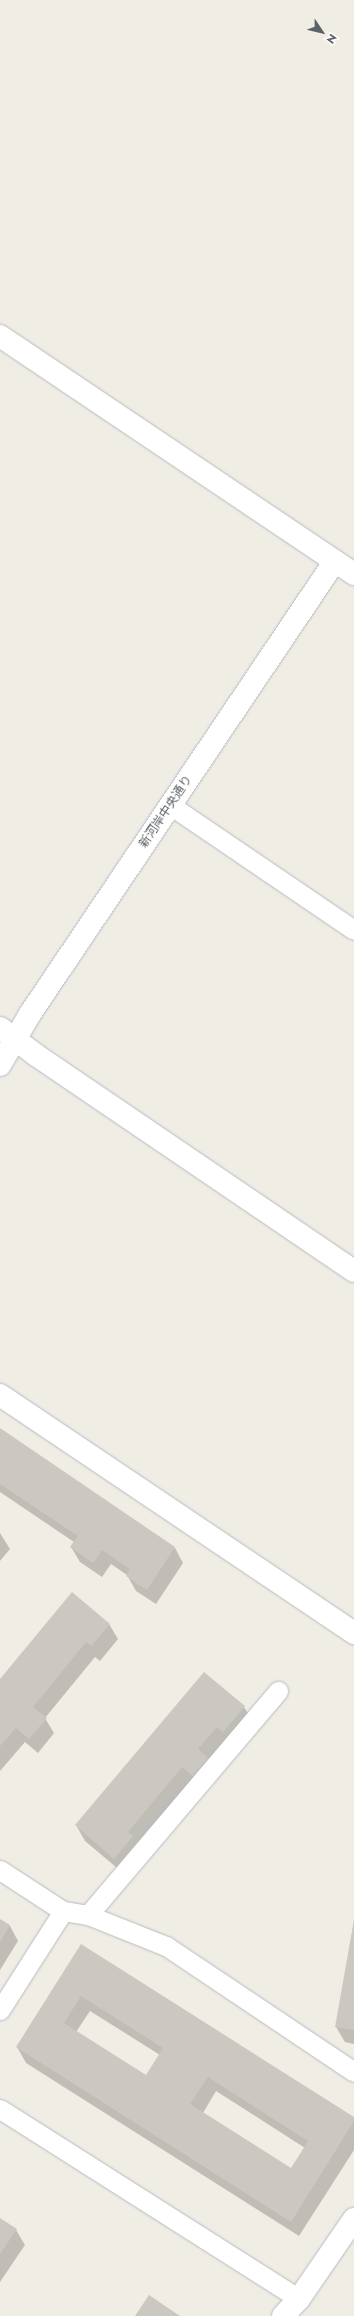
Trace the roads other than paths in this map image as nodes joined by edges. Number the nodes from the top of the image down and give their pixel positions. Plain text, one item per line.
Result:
1 (0, 336) edge
2 (348, 567) edge
3 (170, 805) junction
4 (354, 930) edge
5 (7, 1034) edge
6 (0, 1065) edge
7 (354, 1271) edge
8 (0, 1395) edge
9 (354, 1633) edge
10 (278, 1691) dead end
11 (0, 1870) edge
12 (63, 1910) junction
13 (88, 1915) junction
14 (0, 2010) edge
15 (354, 2072) edge
16 (0, 2109) edge
17 (354, 2219) edge
18 (299, 2299) junction
19 (283, 2316) edge

1 - 2 street
2 - 3 street, 新河岸中央通り
3 - 4 lane
3 - 5 street, 新河岸中央通り
5 - 6 street, 新河岸中央通り
5 - 7 street
8 - 9 street
10 - 13 lane
11 - 12 lane
12 - 13 lane
12 - 14 lane
13 - 15 lane
16 - 18 lane
17 - 18 street
18 - 19 street

